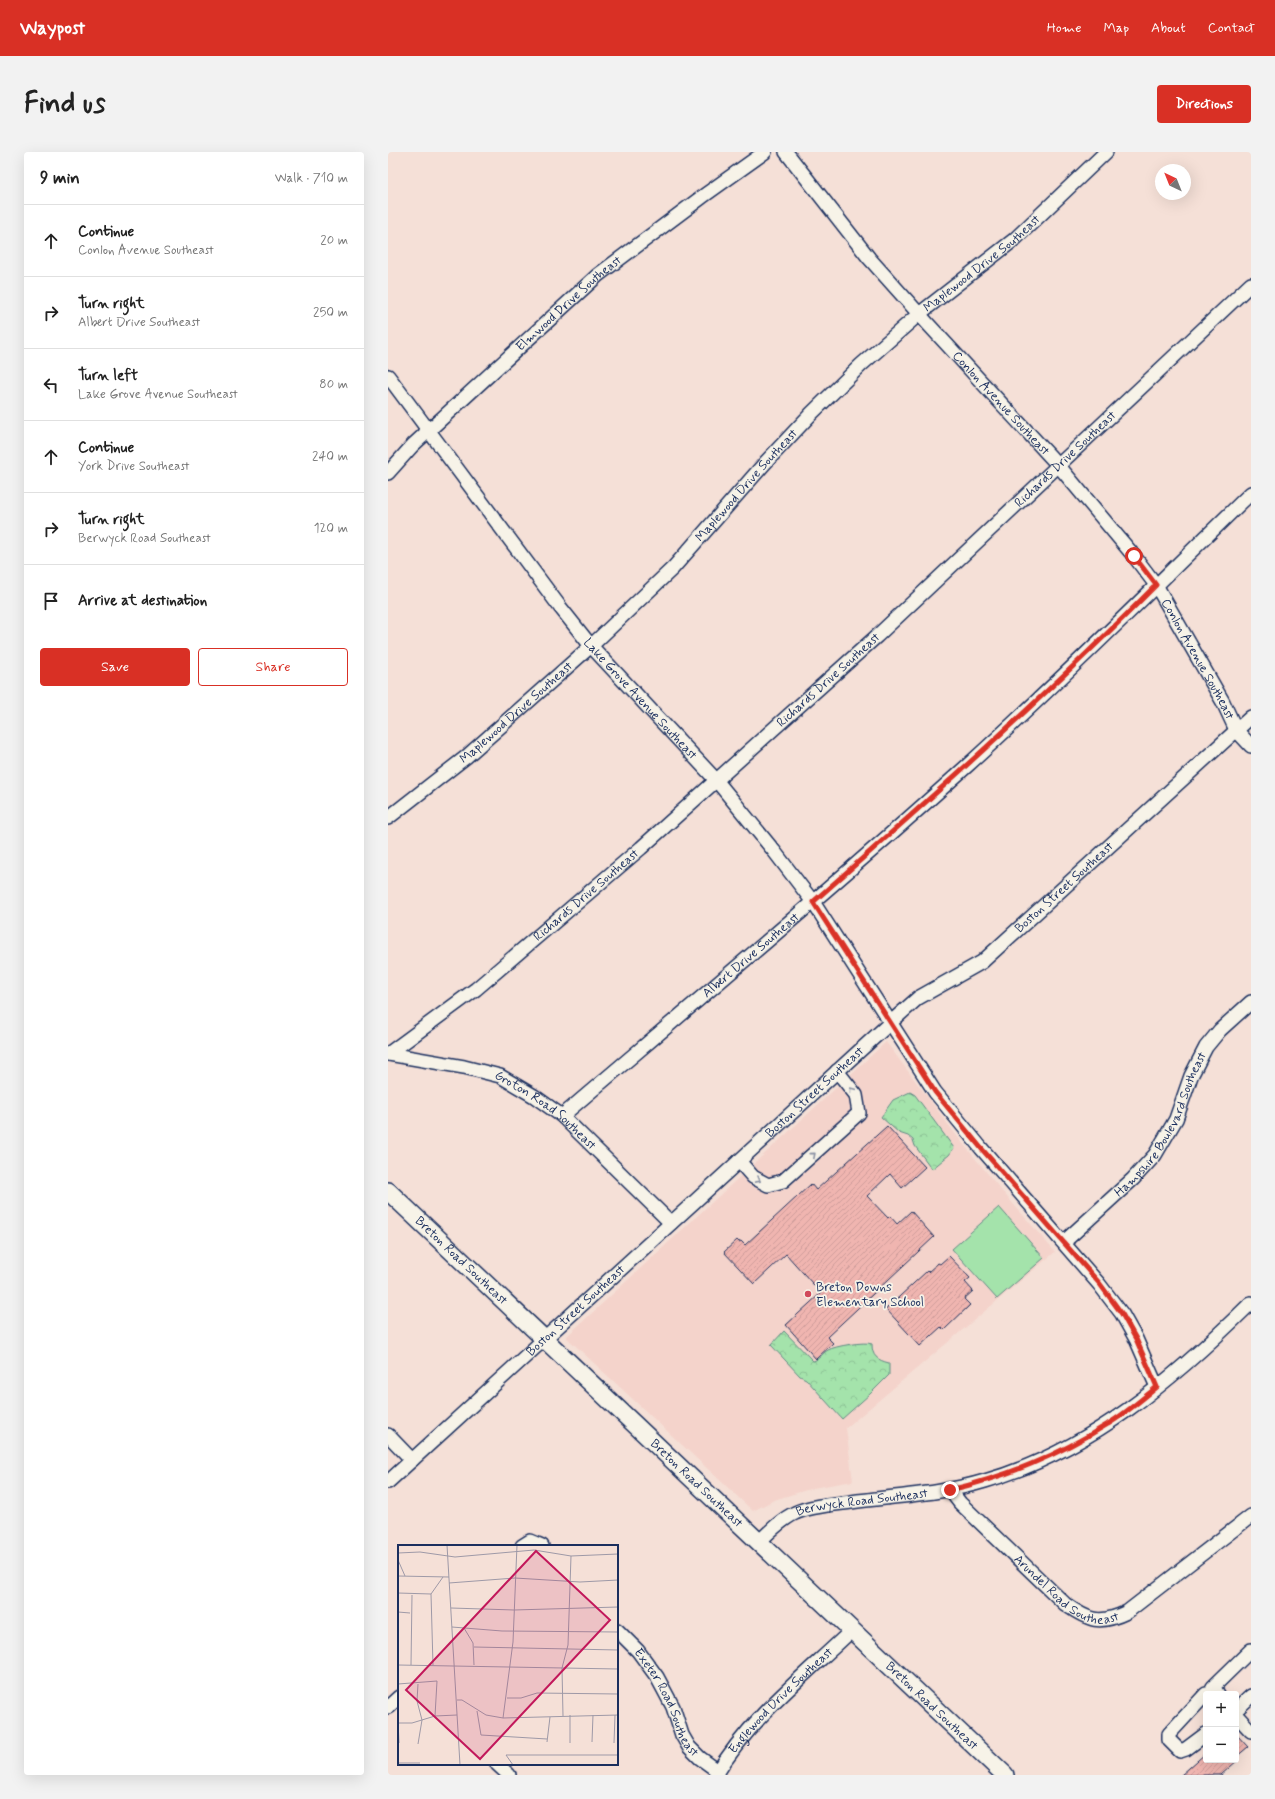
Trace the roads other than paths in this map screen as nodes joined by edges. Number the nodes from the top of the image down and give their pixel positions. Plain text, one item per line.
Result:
1 (765, 152) edge
2 (786, 152) edge
3 (1106, 152) edge
4 (1251, 284) edge
5 (919, 314) junction
6 (388, 376) edge
7 (430, 430) junction
8 (1058, 464) junction
9 (388, 473) edge
10 (1251, 493) edge
11 (1156, 585) junction
12 (591, 646) junction
13 (1251, 717) edge
14 (1236, 730) junction
15 (1251, 746) edge
16 (716, 780) junction
17 (388, 818) edge
18 (813, 902) junction
19 (1251, 1002) edge
20 (890, 1023) junction
21 (389, 1054) edge
22 (837, 1071) junction
23 (562, 1116) junction
24 (739, 1161) junction
25 (388, 1191) edge
26 (671, 1223) junction
27 (1064, 1242) junction
28 (1251, 1303) edge
29 (543, 1339) junction
30 (1157, 1387) junction
31 (388, 1435) edge
32 (412, 1460) junction
33 (388, 1482) edge
34 (950, 1490) junction
35 (1251, 1516) edge
36 (760, 1541) junction
37 (851, 1630) junction
38 (618, 1631) edge
39 (1251, 1650) edge
40 (1212, 1691) edge
41 (1251, 1696) edge
42 (398, 1698) edge
43 (1203, 1700) edge
44 (388, 1707) edge
45 (1239, 1707) edge
46 (1239, 1718) edge
47 (1251, 1731) edge
48 (1203, 1736) edge
49 (498, 1765) edge
50 (717, 1773) edge
51 (509, 1775) edge
52 (1005, 1775) edge

1 - 7 street, Elmwood Drive Southeast
2 - 5 street, Conlon Avenue Southeast
3 - 5 street, Maplewood Drive Southeast
4 - 8 street, Richards Drive Southeast
5 - 8 street, Conlon Avenue Southeast
5 - 12 street, Maplewood Drive Southeast
6 - 7 street, Lake Grove Avenue Southeast
7 - 9 street, Elmwood Drive Southeast
7 - 12 street, Lake Grove Avenue Southeast
8 - 11 street, Conlon Avenue Southeast
8 - 16 street, Richards Drive Southeast
10 - 11 street, Albert Drive Southeast
11 - 14 street, Conlon Avenue Southeast
11 - 18 street, Albert Drive Southeast
12 - 16 street, Lake Grove Avenue Southeast
12 - 17 street, Maplewood Drive Southeast
13 - 14 street, Boston Street Southeast
14 - 15 street, Conlon Avenue Southeast
14 - 20 street, Boston Street Southeast
16 - 18 street, Lake Grove Avenue Southeast
16 - 21 street, Richards Drive Southeast
18 - 20 street, Lake Grove Avenue Southeast
18 - 23 street, Albert Drive Southeast
19 - 27 street, Hampshire Boulevard Southeast
20 - 22 street, Boston Street Southeast
20 - 27 street, Lake Grove Avenue Southeast
21 - 23 street, Groton Road Southeast
22 - 24 street, Boston Street Southeast
24 -> 22 street
23 - 26 street, Groton Road Southeast
24 - 26 street, Boston Street Southeast
25 - 29 main road, Breton Road Southeast
26 - 29 street, Boston Street Southeast
27 - 30 street, Lake Grove Avenue Southeast
28 - 30 street, Berwyck Road Southeast
29 - 32 street, Boston Street Southeast
29 - 36 main road, Breton Road Southeast
30 - 34 street, Berwyck Road Southeast
31 - 32 street
32 - 33 street, Boston Street Southeast
34 - 35 street, Arundel Road Southeast
34 - 36 street, Berwyck Road Southeast
36 - 37 main road, Breton Road Southeast
37 - 50 street, Englewood Drive Southeast
37 - 52 main road, Breton Road Southeast
38 - 50 street, Exeter Road Southeast
39 - 40 street
41 - 45 street
42 - 44 street
43 - 48 street
46 - 47 street
49 - 51 street

